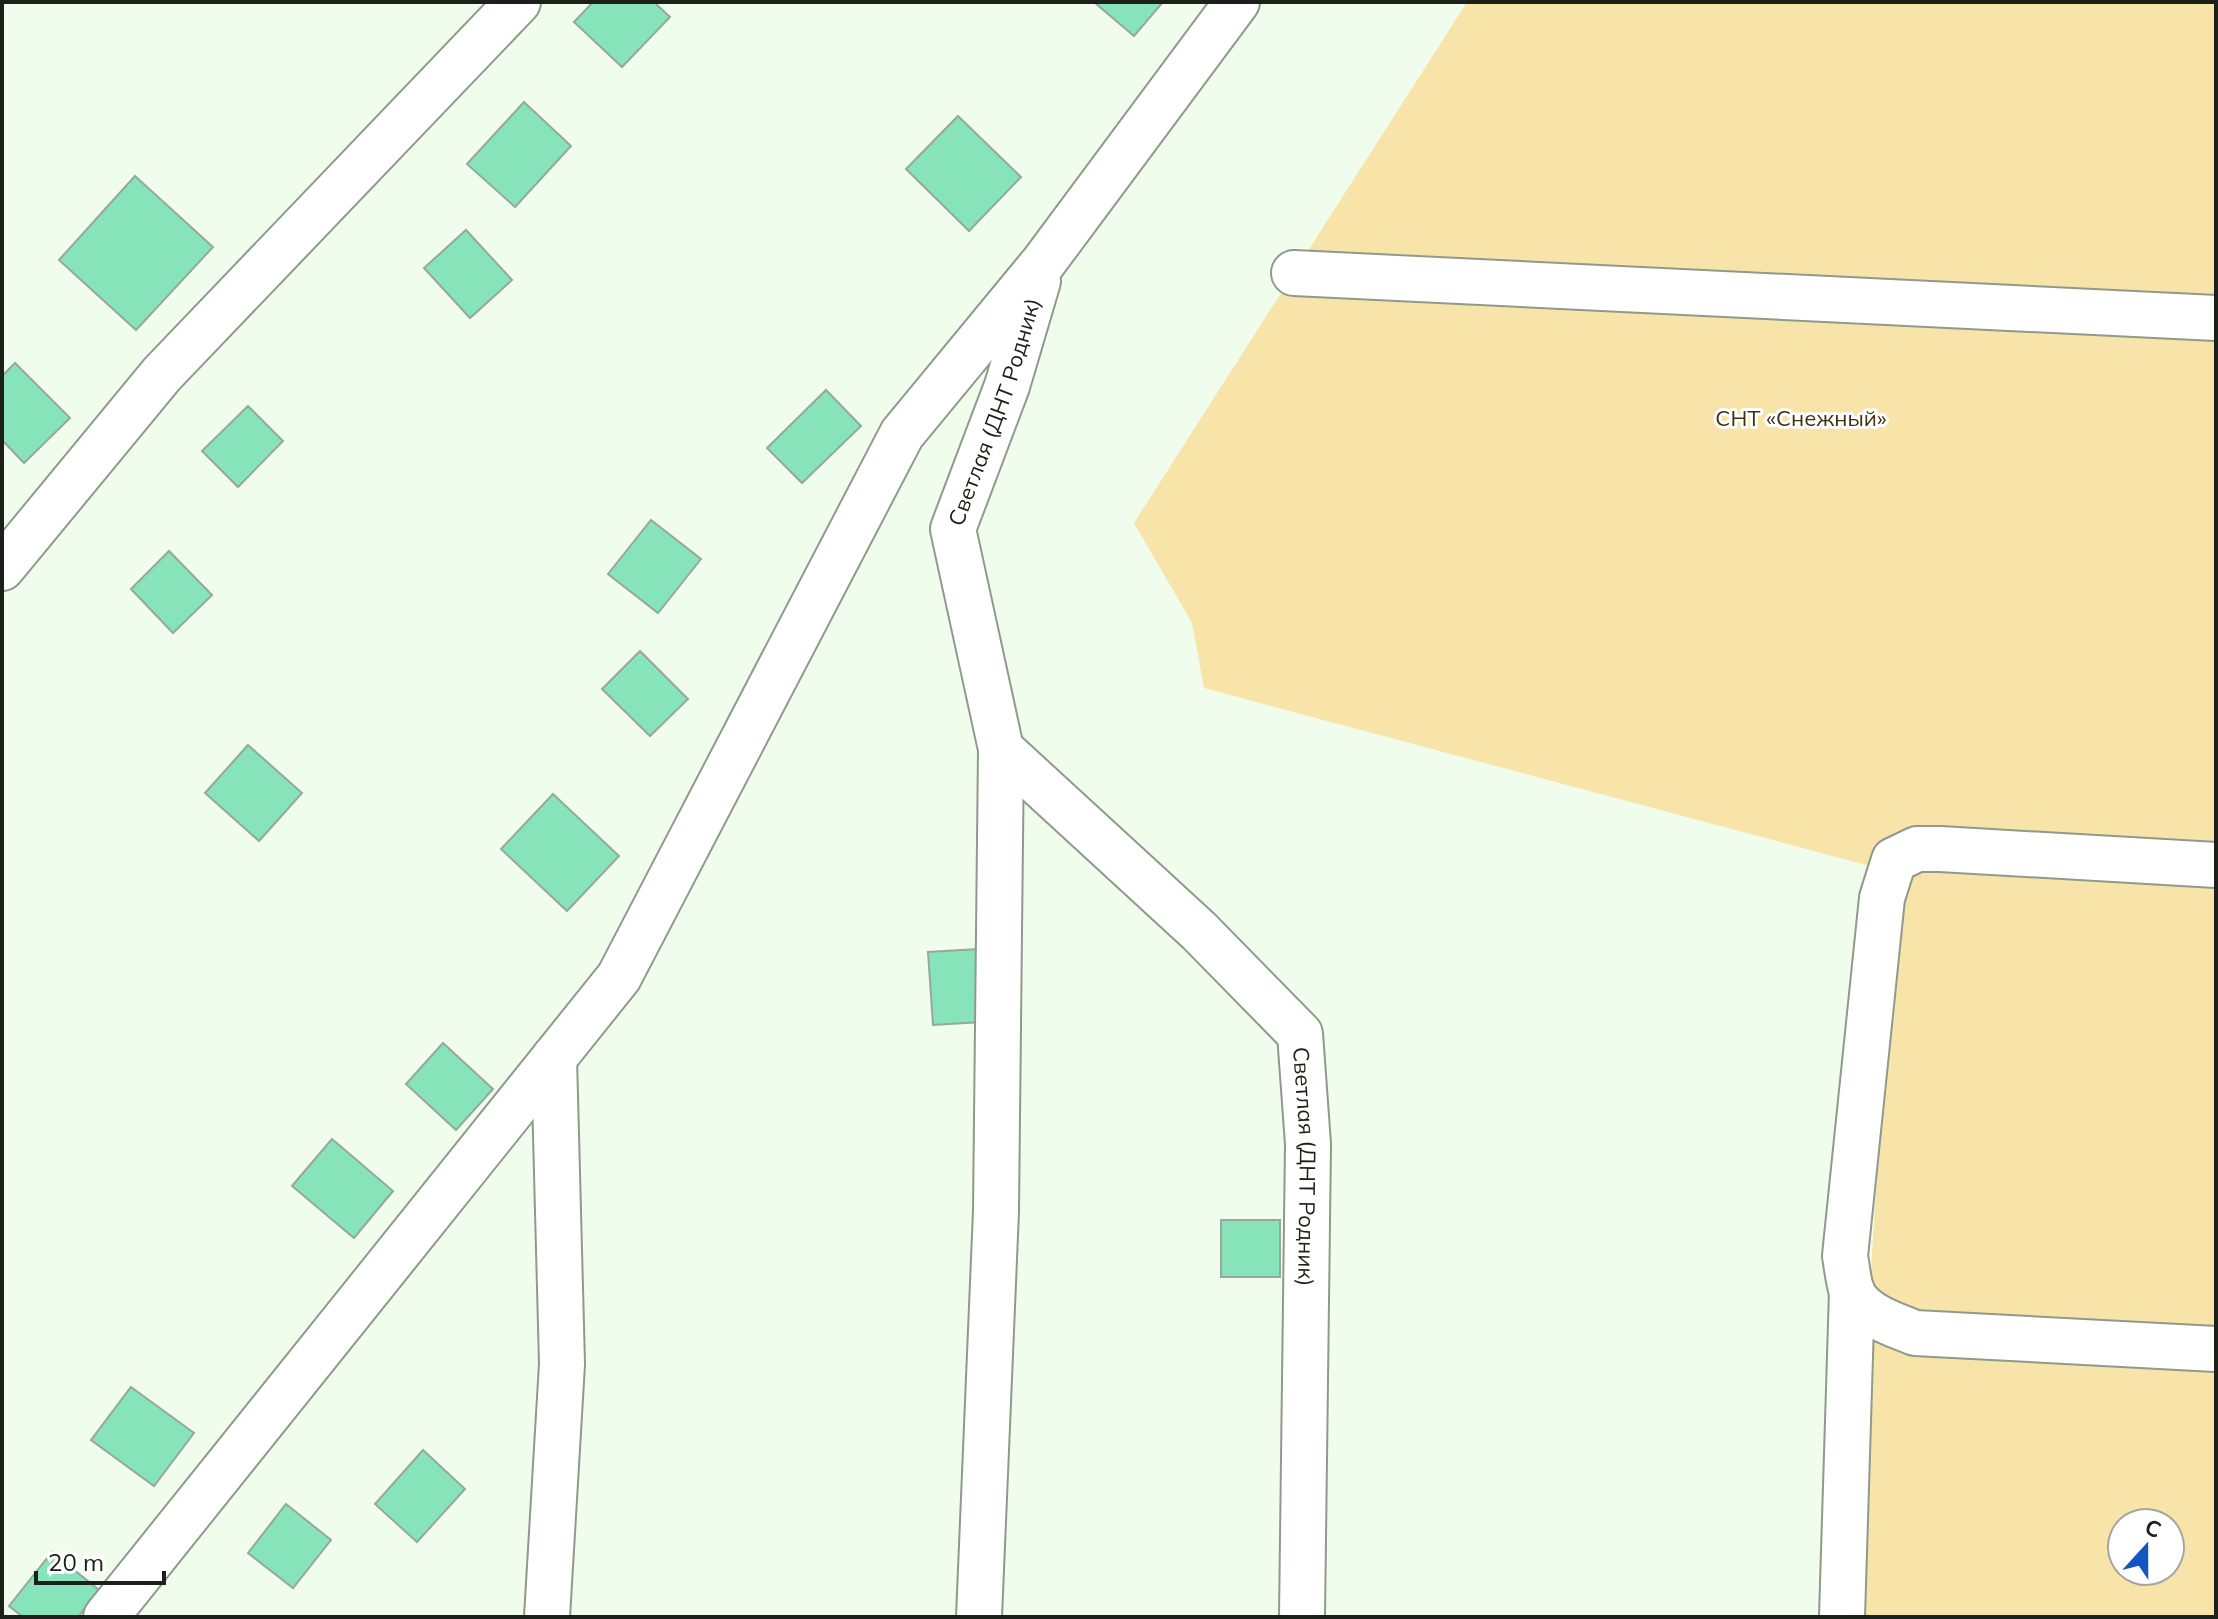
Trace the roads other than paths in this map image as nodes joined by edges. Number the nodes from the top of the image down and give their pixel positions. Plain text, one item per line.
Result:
1 (518, 2) edge
2 (1237, 2) edge
3 (1043, 263) junction
4 (1294, 273) dead end
5 (2216, 318) edge
6 (2, 568) edge
7 (1001, 749) junction
8 (2216, 865) edge
9 (554, 1058) junction
10 (1852, 1291) junction
11 (2216, 1349) edge
12 (106, 1617) edge
13 (547, 1617) edge
14 (979, 1617) edge
15 (1302, 1617) edge
16 (1842, 1617) edge

1 - 6 street
2 - 3 street
3 - 7 street, Светлая (ДНТ Родник)
3 - 9 street
4 - 5 street
7 - 14 street, Светлая (ДНТ Родник)
7 - 15 street, Светлая (ДНТ Родник)
8 - 10 street
9 - 12 street
9 - 13 street
10 - 11 street
10 - 16 street

